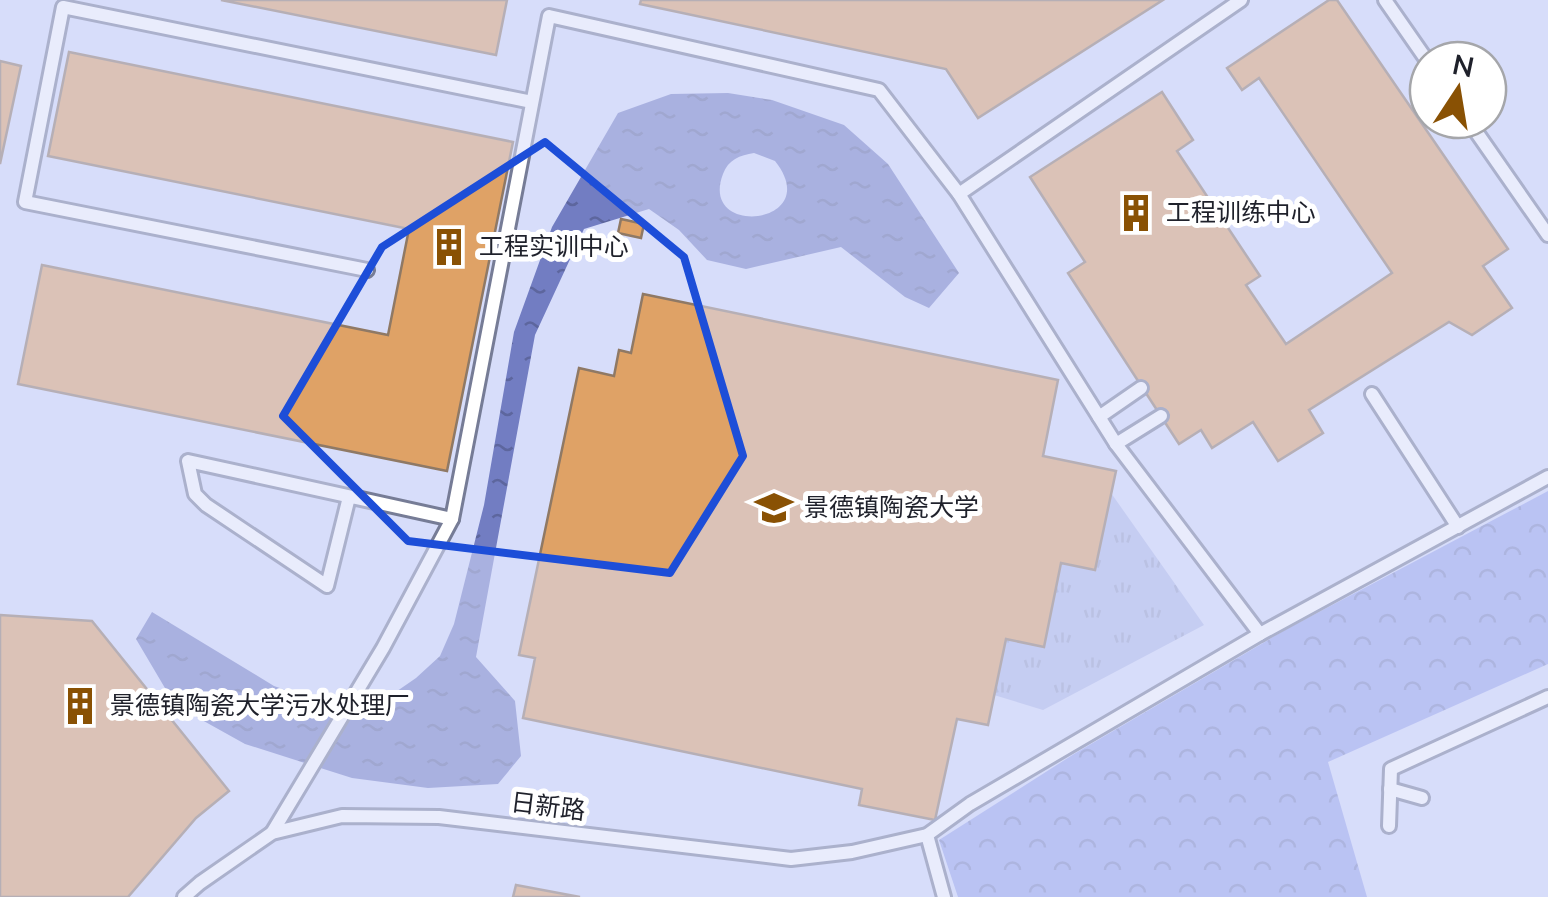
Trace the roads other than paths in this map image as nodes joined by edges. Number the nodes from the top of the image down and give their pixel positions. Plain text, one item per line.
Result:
1 (552, 0) edge
2 (1241, 0) edge
3 (1385, 0) edge
4 (549, 16) junction
5 (1413, 40) edge
6 (532, 102) junction
7 (1482, 140) edge
8 (959, 194) junction
9 (1548, 236) edge
10 (367, 270) dead end
11 (1141, 388) dead end
12 (1372, 394) dead end
13 (1161, 416) dead end
14 (1098, 417) junction
15 (1116, 444) junction
16 (1548, 477) edge
17 (349, 497) junction
18 (452, 519) junction
19 (1458, 527) junction
20 (1260, 634) junction
21 (1548, 697) edge
22 (1390, 789) junction
23 (1422, 798) dead end
24 (1389, 826) dead end
25 (272, 833) junction
26 (927, 835) junction
27 (184, 897) edge
28 (944, 897) edge

1 - 4 lane
2 - 8 lane
3 - 5 lane
4 - 6 lane
4 - 8 lane
6 - 10 lane
6 - 18 lane
7 - 9 lane
8 - 14 lane
11 - 14 lane
12 - 19 lane
13 - 15 lane
14 - 15 lane
15 - 20 lane
16 - 19 lane
17 - 17 lane
17 - 18 lane
18 - 25 lane
19 - 20 lane
20 - 26 lane
21 - 22 lane
22 - 23 lane
22 - 24 lane
25 - 26 lane, 日新路
25 - 27 lane, 日新路
26 - 28 lane

